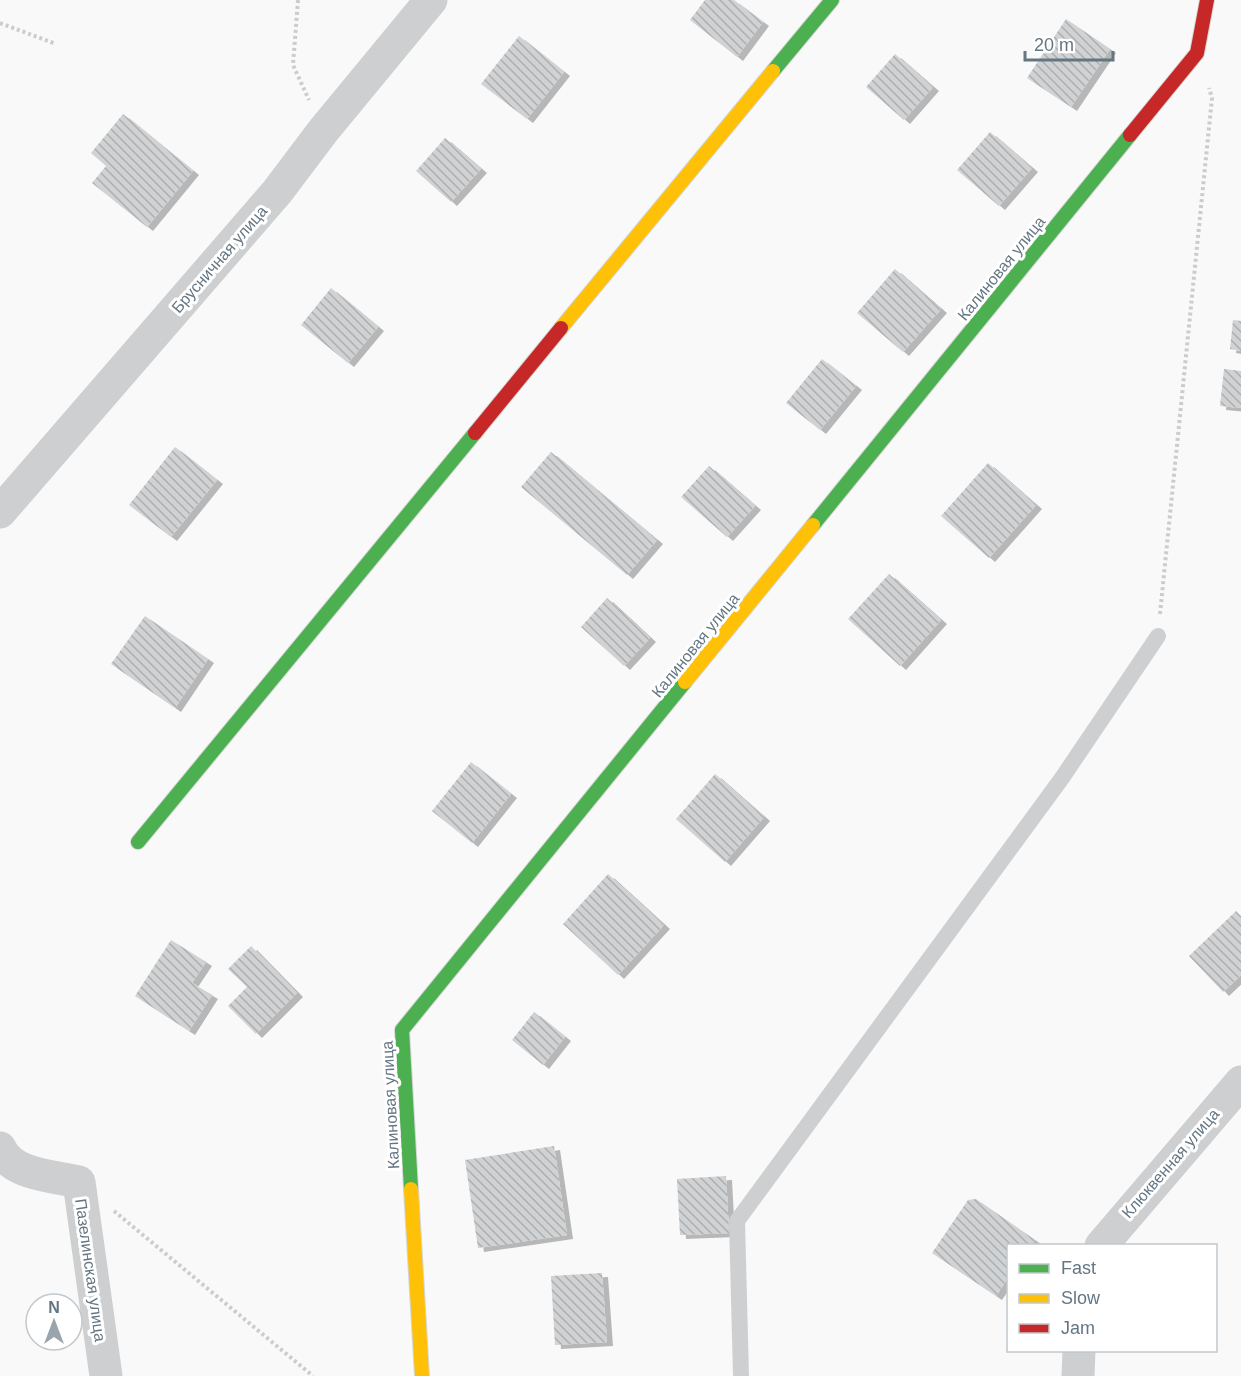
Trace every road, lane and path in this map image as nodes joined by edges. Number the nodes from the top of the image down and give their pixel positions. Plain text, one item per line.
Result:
1 (298, 0) edge
2 (431, 0) edge
3 (832, 0) edge
4 (1207, 0) edge
5 (0, 23) edge
6 (56, 44) dead end
7 (1197, 53) junction
8 (323, 131) junction
9 (0, 512) edge
10 (1158, 636) joint
11 (138, 842) dead end
12 (1241, 1082) edge
13 (0, 1148) edge
14 (79, 1182) junction
15 (1102, 1244) edge
16 (1079, 1352) edge
17 (106, 1376) edge
18 (314, 1376) edge
19 (422, 1376) edge
20 (741, 1376) edge
21 (1078, 1376) edge

1 - 8 path
2 - 8 street, Брусничная улица
3 - 11 street
4 - 7 street, Калиновая улица
5 - 6 path
7 - 10 path
7 - 19 street, Калиновая улица
8 - 9 street, Брусничная улица
10 - 20 lane
12 - 15 street, Клюквенная улица
13 - 14 street, Пазелинская улица
14 - 17 street, Пазелинская улица
14 - 18 path
16 - 21 street

